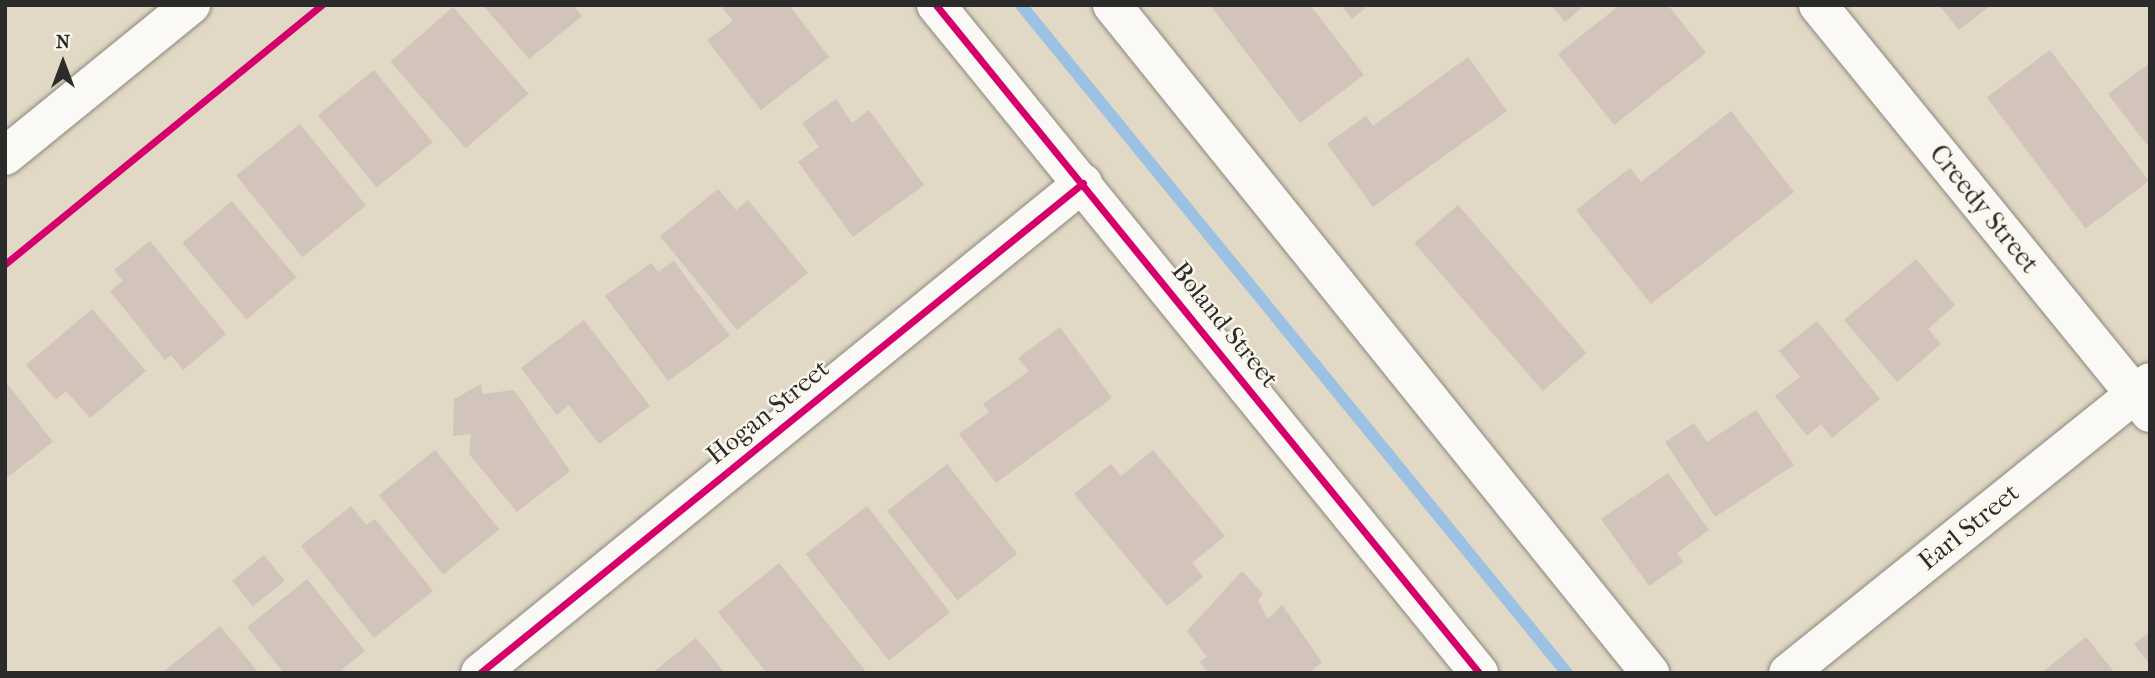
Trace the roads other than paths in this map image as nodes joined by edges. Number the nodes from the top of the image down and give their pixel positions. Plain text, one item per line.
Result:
1 (191, 5) edge
2 (936, 5) edge
3 (1112, 5) edge
4 (1818, 5) edge
5 (5, 156) edge
6 (1083, 183) junction
7 (2145, 396) edge
8 (481, 673) edge
9 (1479, 673) edge
10 (1650, 673) edge
11 (1788, 673) edge

1 - 5 street
2 - 6 street, Boland Street
3 - 10 street
4 - 7 street, Creedy Street
6 - 8 street, Hogan Street
6 - 9 street, Boland Street
7 - 11 street, Earl Street

